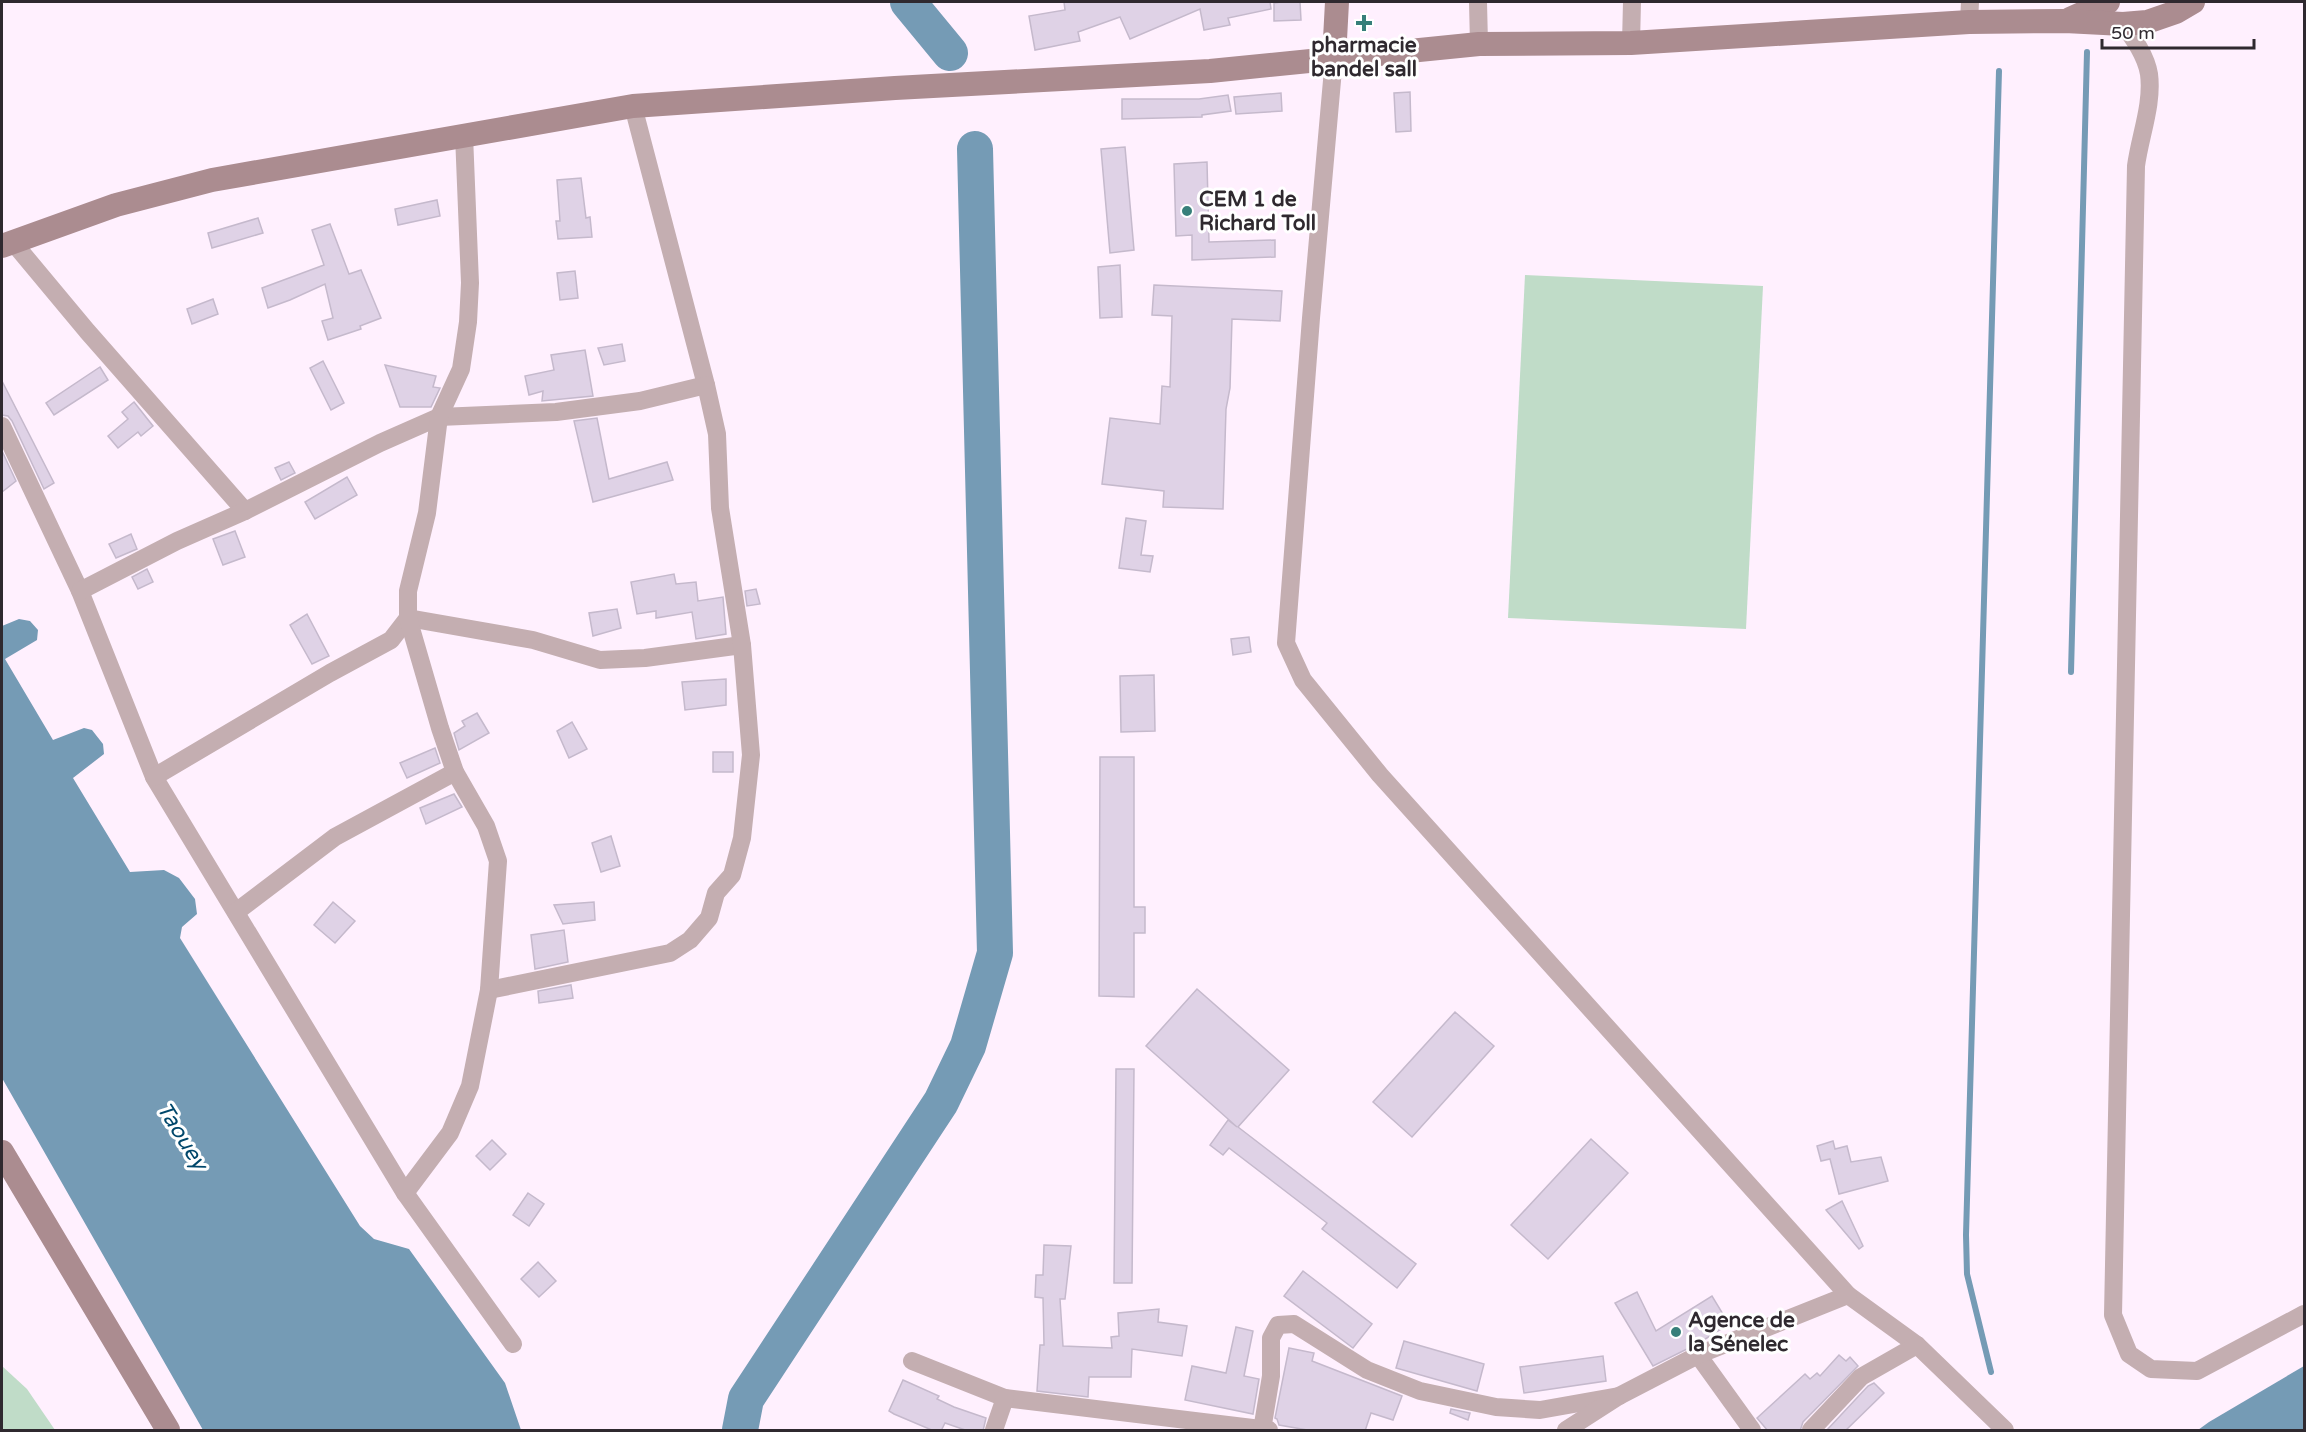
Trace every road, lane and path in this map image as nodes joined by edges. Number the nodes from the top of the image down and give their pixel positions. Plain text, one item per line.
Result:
1 (1337, 2) edge
2 (1478, 2) edge
3 (1632, 2) edge
4 (2108, 2) edge
5 (2193, 2) edge
6 (1970, 12) edge
7 (2065, 21) junction
8 (2123, 24) junction
9 (1631, 43) junction
10 (1479, 44) junction
11 (1334, 58) junction
12 (633, 106) junction
13 (464, 135) junction
14 (7, 243) edge
15 (706, 385) junction
16 (439, 417) junction
17 (2, 426) edge
18 (245, 511) junction
19 (80, 591) junction
20 (408, 618) junction
21 (742, 645) junction
22 (455, 772) junction
23 (154, 777) junction
24 (236, 912) junction
25 (489, 990) junction
26 (2, 1152) edge
27 (405, 1193) junction
28 (1848, 1295) junction
29 (2304, 1314) edge
30 (513, 1344) dead end
31 (1917, 1345) junction
32 (1698, 1355) junction
33 (912, 1361) dead end
34 (1619, 1396) junction
35 (1005, 1398) junction
36 (1264, 1430) edge
37 (168, 1431) edge
38 (994, 1431) edge
39 (1566, 1431) edge
40 (1752, 1431) edge
41 (1811, 1431) edge
42 (2005, 1431) edge

1 - 11 street
2 - 10 street
3 - 9 street
4 - 7 street
5 - 8 street
6 - 7 street
6 - 9 street
7 - 8 street
8 - 29 street
9 - 10 street
10 - 11 street
11 - 12 street
11 - 28 street
12 - 13 street
12 - 15 street
13 - 14 street
13 - 16 street
14 - 18 street
15 - 16 street
15 - 21 street
16 - 18 street
16 - 20 street
17 - 19 street
18 - 19 street
19 - 23 street
20 - 21 street
20 - 22 street
20 - 23 street
21 - 25 street
22 - 24 street
22 - 25 street
23 - 24 street
24 - 27 street
25 - 27 street
26 - 37 street
27 - 30 street
28 - 31 street
28 - 32 street
31 - 41 street
31 - 42 street
32 - 34 street
32 - 40 street
33 - 35 street
34 - 36 street
34 - 39 street
35 - 36 street
35 - 38 street

